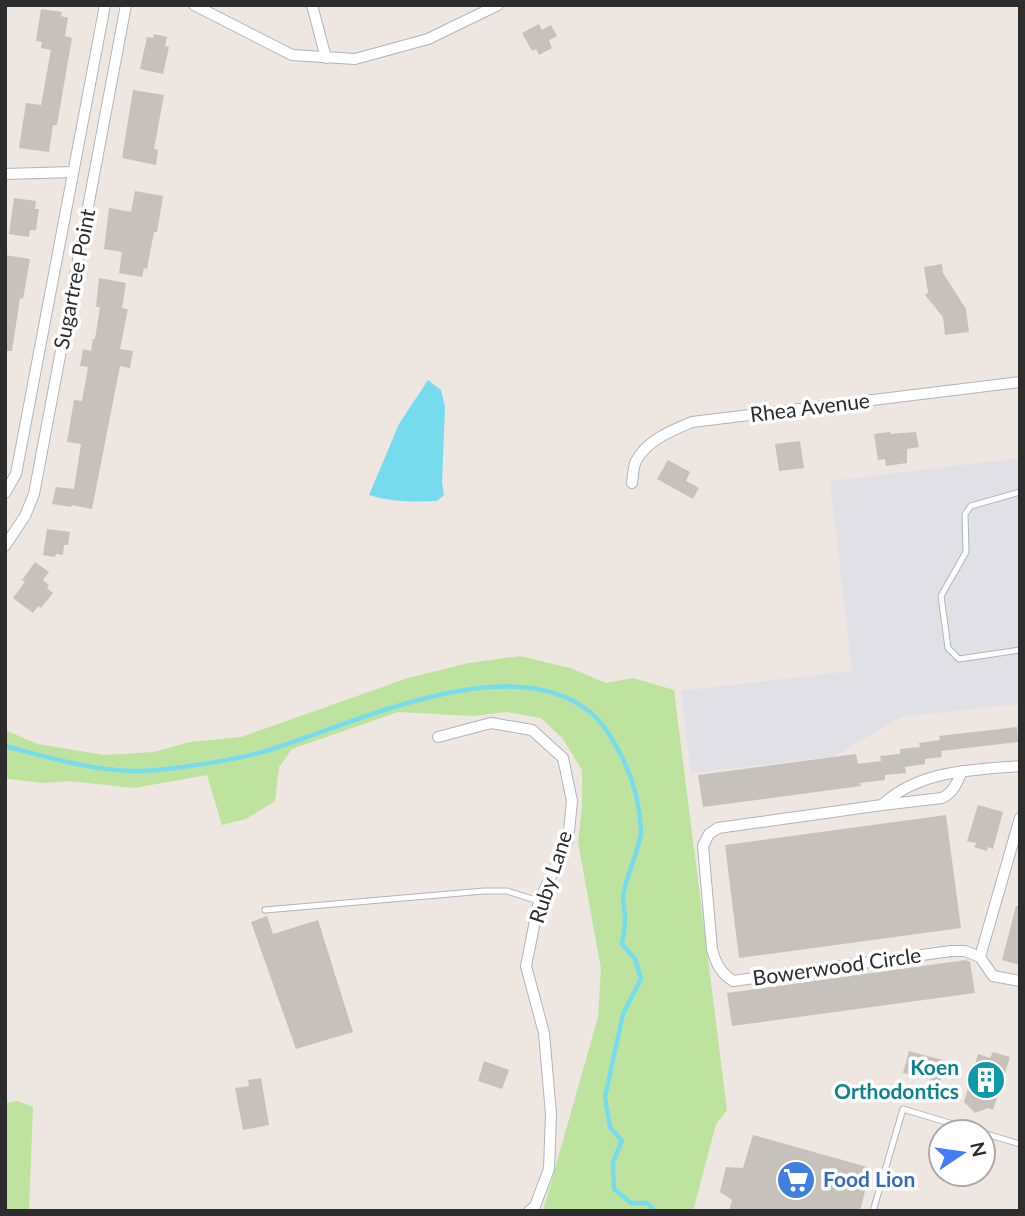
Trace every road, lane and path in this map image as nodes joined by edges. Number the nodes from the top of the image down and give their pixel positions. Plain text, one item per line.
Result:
1 (105, 5) edge
2 (126, 5) edge
3 (194, 5) edge
4 (312, 5) edge
5 (498, 5) edge
6 (326, 58) junction
7 (73, 173) junction
8 (5, 174) edge
9 (1020, 382) edge
10 (632, 483) dead end
11 (1020, 492) edge
12 (5, 493) edge
13 (5, 545) edge
14 (1020, 650) edge
15 (438, 737) dead end
16 (1020, 766) edge
17 (962, 771) junction
18 (882, 805) junction
19 (1020, 818) edge
20 (539, 901) junction
21 (265, 910) dead end
22 (980, 957) junction
23 (1020, 981) edge
24 (932, 1118) edge
25 (997, 1138) edge
26 (1020, 1144) edge
27 (529, 1211) edge
28 (873, 1211) edge

1 - 7 street, Sugartree Point
2 - 13 street, Sugartree Point
3 - 6 street
4 - 6 street
5 - 6 street
7 - 8 street
7 - 12 street, Sugartree Point
9 - 10 street, Rhea Avenue
11 - 14 lane
15 - 20 street, Ruby Lane
16 - 17 street, Bowerwood Circle
17 - 18 street, Bowerwood Circle
17 - 18 street, Bowerwood Circle
18 - 22 street, Bowerwood Circle
19 - 22 street
20 - 21 lane
20 - 27 street, Ruby Lane
22 - 23 street
24 - 28 lane
25 - 26 lane

